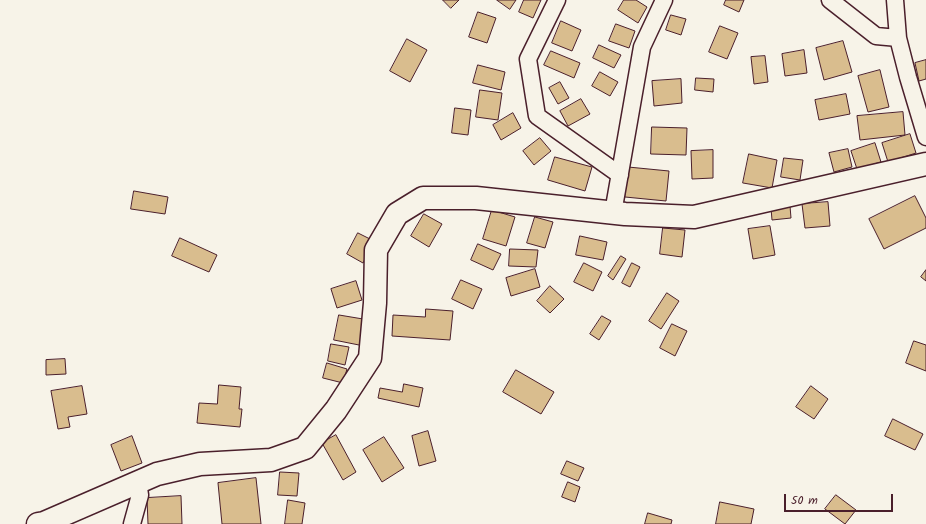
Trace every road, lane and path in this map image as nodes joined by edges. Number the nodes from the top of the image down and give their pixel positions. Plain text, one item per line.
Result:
1 (557, 0) edge
2 (664, 0) edge
3 (830, 0) edge
4 (895, 0) edge
5 (898, 38) junction
6 (926, 137) edge
7 (926, 164) edge
8 (620, 175) junction
9 (614, 213) junction
10 (138, 482) junction
11 (38, 524) edge
12 (132, 524) edge

1 - 8 street
2 - 8 street
3 - 5 street
4 - 5 street
5 - 6 street
7 - 9 street
8 - 9 street
9 - 10 street
10 - 11 street
10 - 12 street

